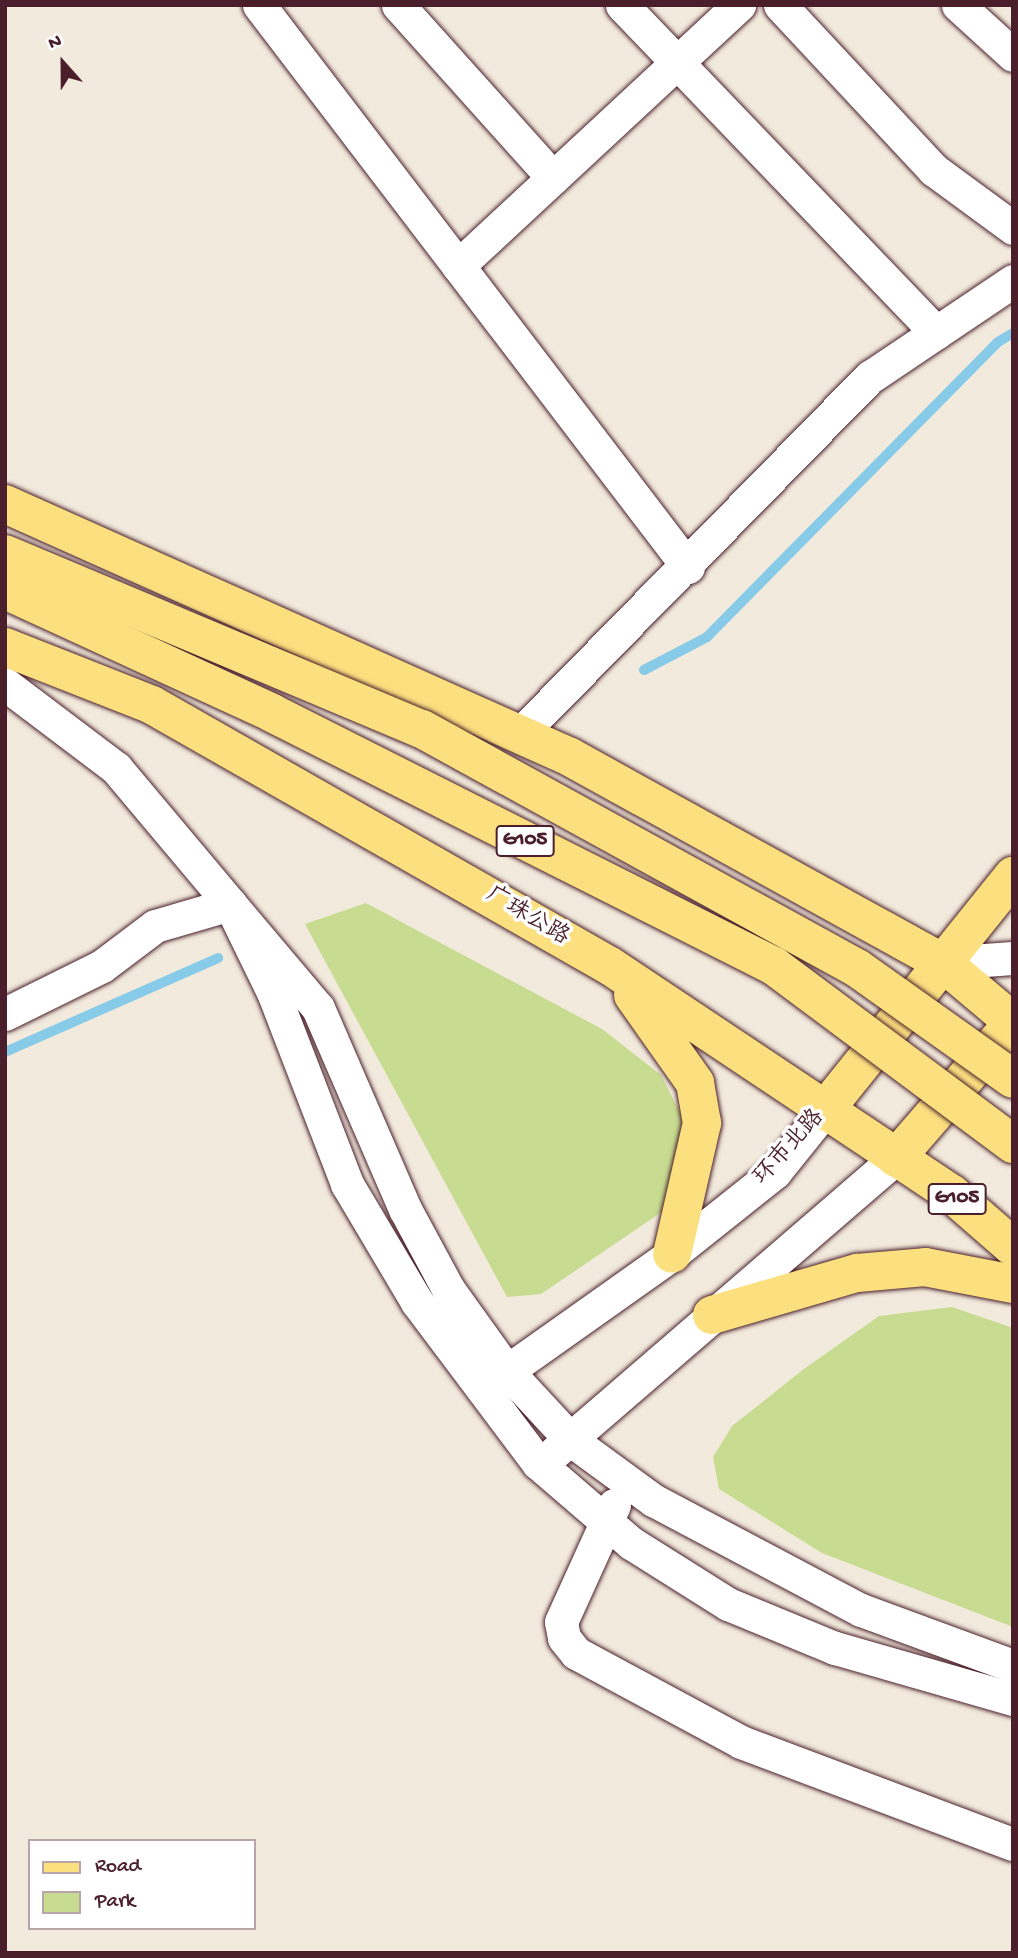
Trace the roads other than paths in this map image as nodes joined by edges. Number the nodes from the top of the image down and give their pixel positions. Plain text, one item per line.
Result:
1 (398, 5) edge
2 (622, 5) edge
3 (739, 5) edge
4 (780, 5) edge
5 (958, 5) edge
6 (273, 11) edge
7 (1013, 55) edge
8 (675, 64) junction
9 (553, 178) junction
10 (1013, 228) edge
11 (458, 266) junction
12 (1013, 281) edge
13 (936, 333) junction
14 (5, 504) edge
15 (5, 554) edge
16 (688, 567) junction
17 (5, 590) edge
18 (5, 648) edge
19 (5, 684) edge
20 (521, 733) junction
21 (1013, 876) edge
22 (230, 904) junction
23 (1013, 958) edge
24 (943, 963) junction
25 (610, 966) junction
26 (5, 1014) edge
27 (1013, 1023) edge
28 (1013, 1079) edge
29 (824, 1111) junction
30 (1013, 1144) edge
31 (896, 1158) junction
32 (1013, 1247) edge
33 (672, 1254) junction
34 (1013, 1284) edge
35 (712, 1315) junction
36 (496, 1383) junction
37 (571, 1440) junction
38 (538, 1463) junction
39 (626, 1481) junction
40 (605, 1521) junction
41 (1013, 1666) edge
42 (1013, 1699) edge
43 (1013, 1844) edge

1 - 9 street
2 - 8 street
3 - 8 street
4 - 10 street
5 - 7 street
6 - 11 street
8 - 9 street
8 - 13 street
9 - 11 street
11 - 16 street
12 - 13 street
13 - 16 street
14 - 20 main road
15 - 28 main road, G105, bridge
16 - 20 street
17 - 30 main road, G105, bridge
18 - 25 main road, 广珠公路 / G105
19 - 22 street
20 - 24 main road
21 - 24 main road, 环市北路
22 - 26 street
22 - 36 street
22 - 36 street
23 - 24 street
24 - 27 main road
24 - 29 main road, 环市北路
25 - 29 main road, 广珠公路 / G105
25 - 33 main road
27 - 31 main road
29 - 31 main road, 广珠公路 / G105
29 - 33 street, 环市北路
31 - 32 main road, 广珠公路 / G105
31 - 35 street
33 - 36 street, 环市北路
34 - 35 main road
35 - 37 street
36 - 37 street
36 - 38 street
37 - 38 street
37 - 39 street
38 - 40 street
39 - 40 street
39 - 41 street
40 - 42 street
40 - 43 street

